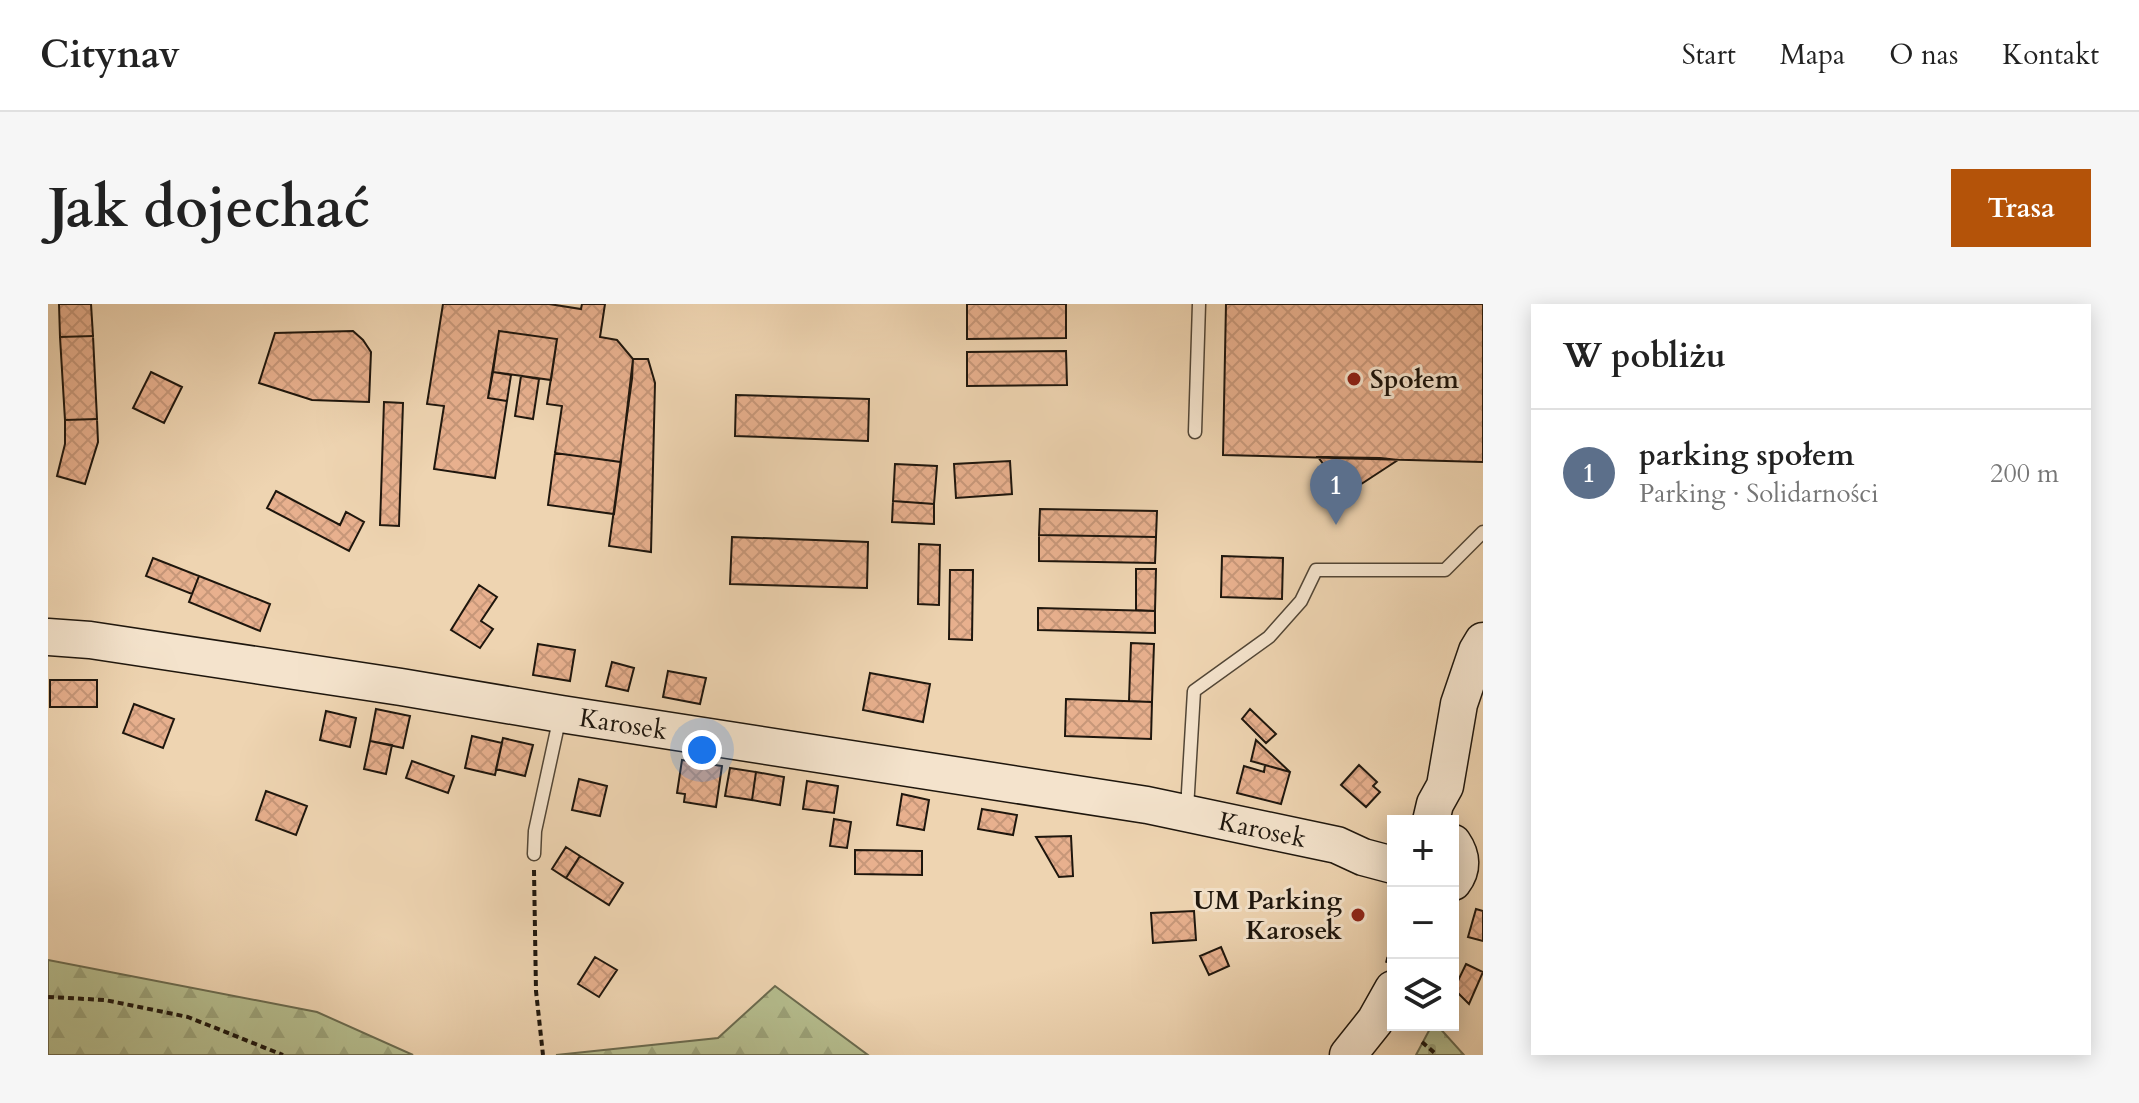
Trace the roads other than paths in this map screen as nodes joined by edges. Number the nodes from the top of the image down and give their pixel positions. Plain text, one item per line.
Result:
1 (1199, 304) edge
2 (1195, 432) dead end
3 (1483, 532) edge
4 (48, 637) edge
5 (1483, 641) edge
6 (561, 714) junction
7 (1445, 786) junction
8 (1187, 812) junction
9 (1432, 815) edge
10 (1451, 815) edge
11 (1387, 844) edge
12 (1337, 845) junction
13 (534, 854) road end
14 (1387, 863) edge
15 (1387, 986) edge
16 (1348, 1055) edge

1 - 2 lane
3 - 8 lane
4 - 6 street, Karosek
5 - 7 street
6 - 8 street, Karosek
6 - 13 lane
7 - 9 street
7 - 10 street
8 - 12 street, Karosek
11 - 12 street, Karosek
12 - 14 street, Karosek
15 - 16 street

